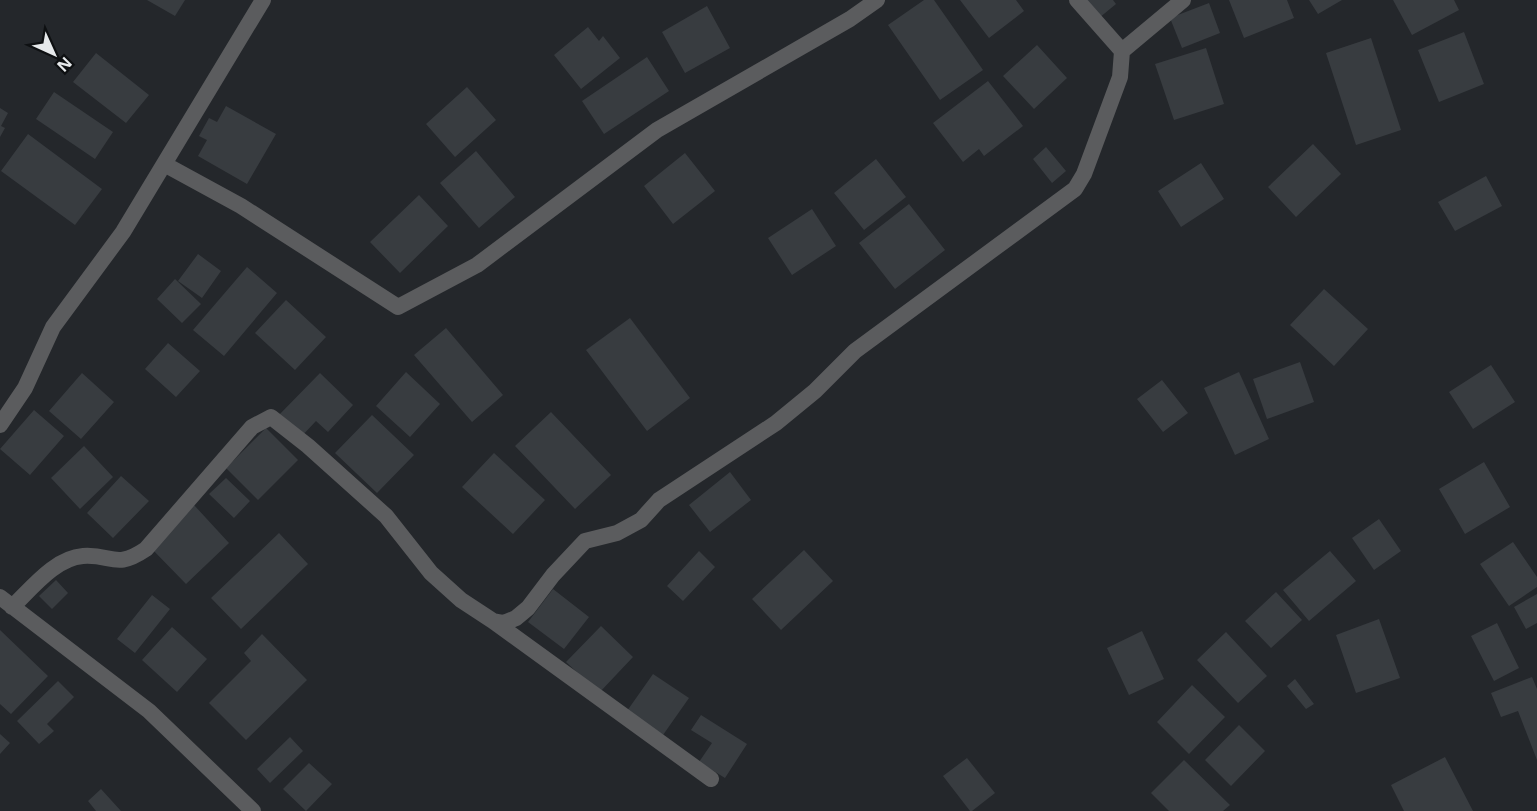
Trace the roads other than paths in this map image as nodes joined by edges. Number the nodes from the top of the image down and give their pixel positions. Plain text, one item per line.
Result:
1 (263, 0) edge
2 (877, 0) edge
3 (1077, 0) edge
4 (1183, 0) edge
5 (1122, 51) junction
6 (164, 164) junction
7 (0, 425) edge
8 (6, 602) edge
9 (493, 621) junction
10 (711, 779) dead end
11 (253, 811) edge

1 - 6 street
2 - 6 street
3 - 5 street
4 - 5 street
5 - 9 street
6 - 7 street
8 - 9 street
8 - 11 street
9 - 10 street

